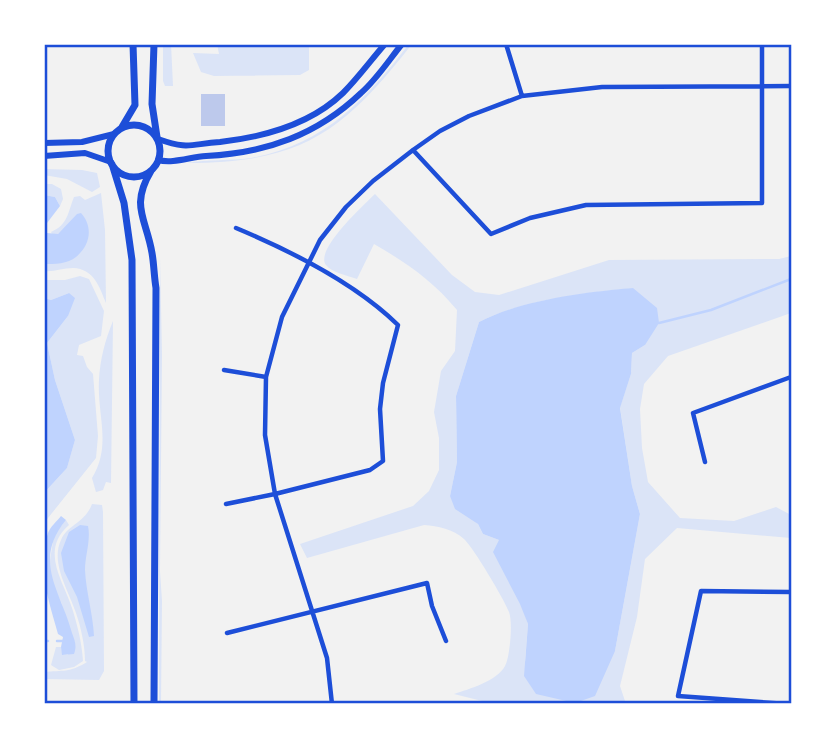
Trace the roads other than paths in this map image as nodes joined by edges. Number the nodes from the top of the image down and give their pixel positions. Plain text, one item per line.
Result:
1 (133, 44) edge
2 (155, 44) edge
3 (385, 44) edge
4 (402, 44) edge
5 (506, 44) edge
6 (762, 44) edge
7 (762, 85) junction
8 (791, 86) edge
9 (522, 96) junction
10 (327, 106) junction
11 (335, 116) junction
12 (118, 132) junction
13 (157, 138) junction
14 (44, 143) edge
15 (413, 150) junction
16 (44, 156) edge
17 (158, 160) junction
18 (111, 163) junction
19 (151, 171) junction
20 (236, 228) dead end
21 (307, 263) junction
22 (224, 370) dead end
23 (266, 377) junction
24 (791, 377) edge
25 (705, 462) dead end
26 (275, 494) junction
27 (226, 504) dead end
28 (791, 592) edge
29 (313, 611) junction
30 (227, 633) dead end
31 (446, 641) dead end
32 (134, 703) edge
33 (154, 704) edge
34 (332, 704) edge
35 (788, 704) edge

1 - 12 main road
2 - 13 main road
3 - 10 street
4 - 11 street
5 - 9 street
6 - 7 street
7 - 8 street
7 - 9 street
7 - 15 street
9 - 15 street
10 - 11 street
10 - 13 street
11 - 17 street
12 - 13 main road
12 - 14 street
12 - 18 main road
13 - 17 main road
15 - 21 street
16 - 18 street
17 - 19 main road
18 - 19 main road
18 - 32 main road
19 - 33 main road
20 - 21 street
21 - 23 street
21 - 26 street
22 - 23 street
23 - 26 street
24 - 25 street
26 - 27 street
26 - 29 street
28 - 35 street
29 - 30 street
29 - 31 street
29 - 34 street

